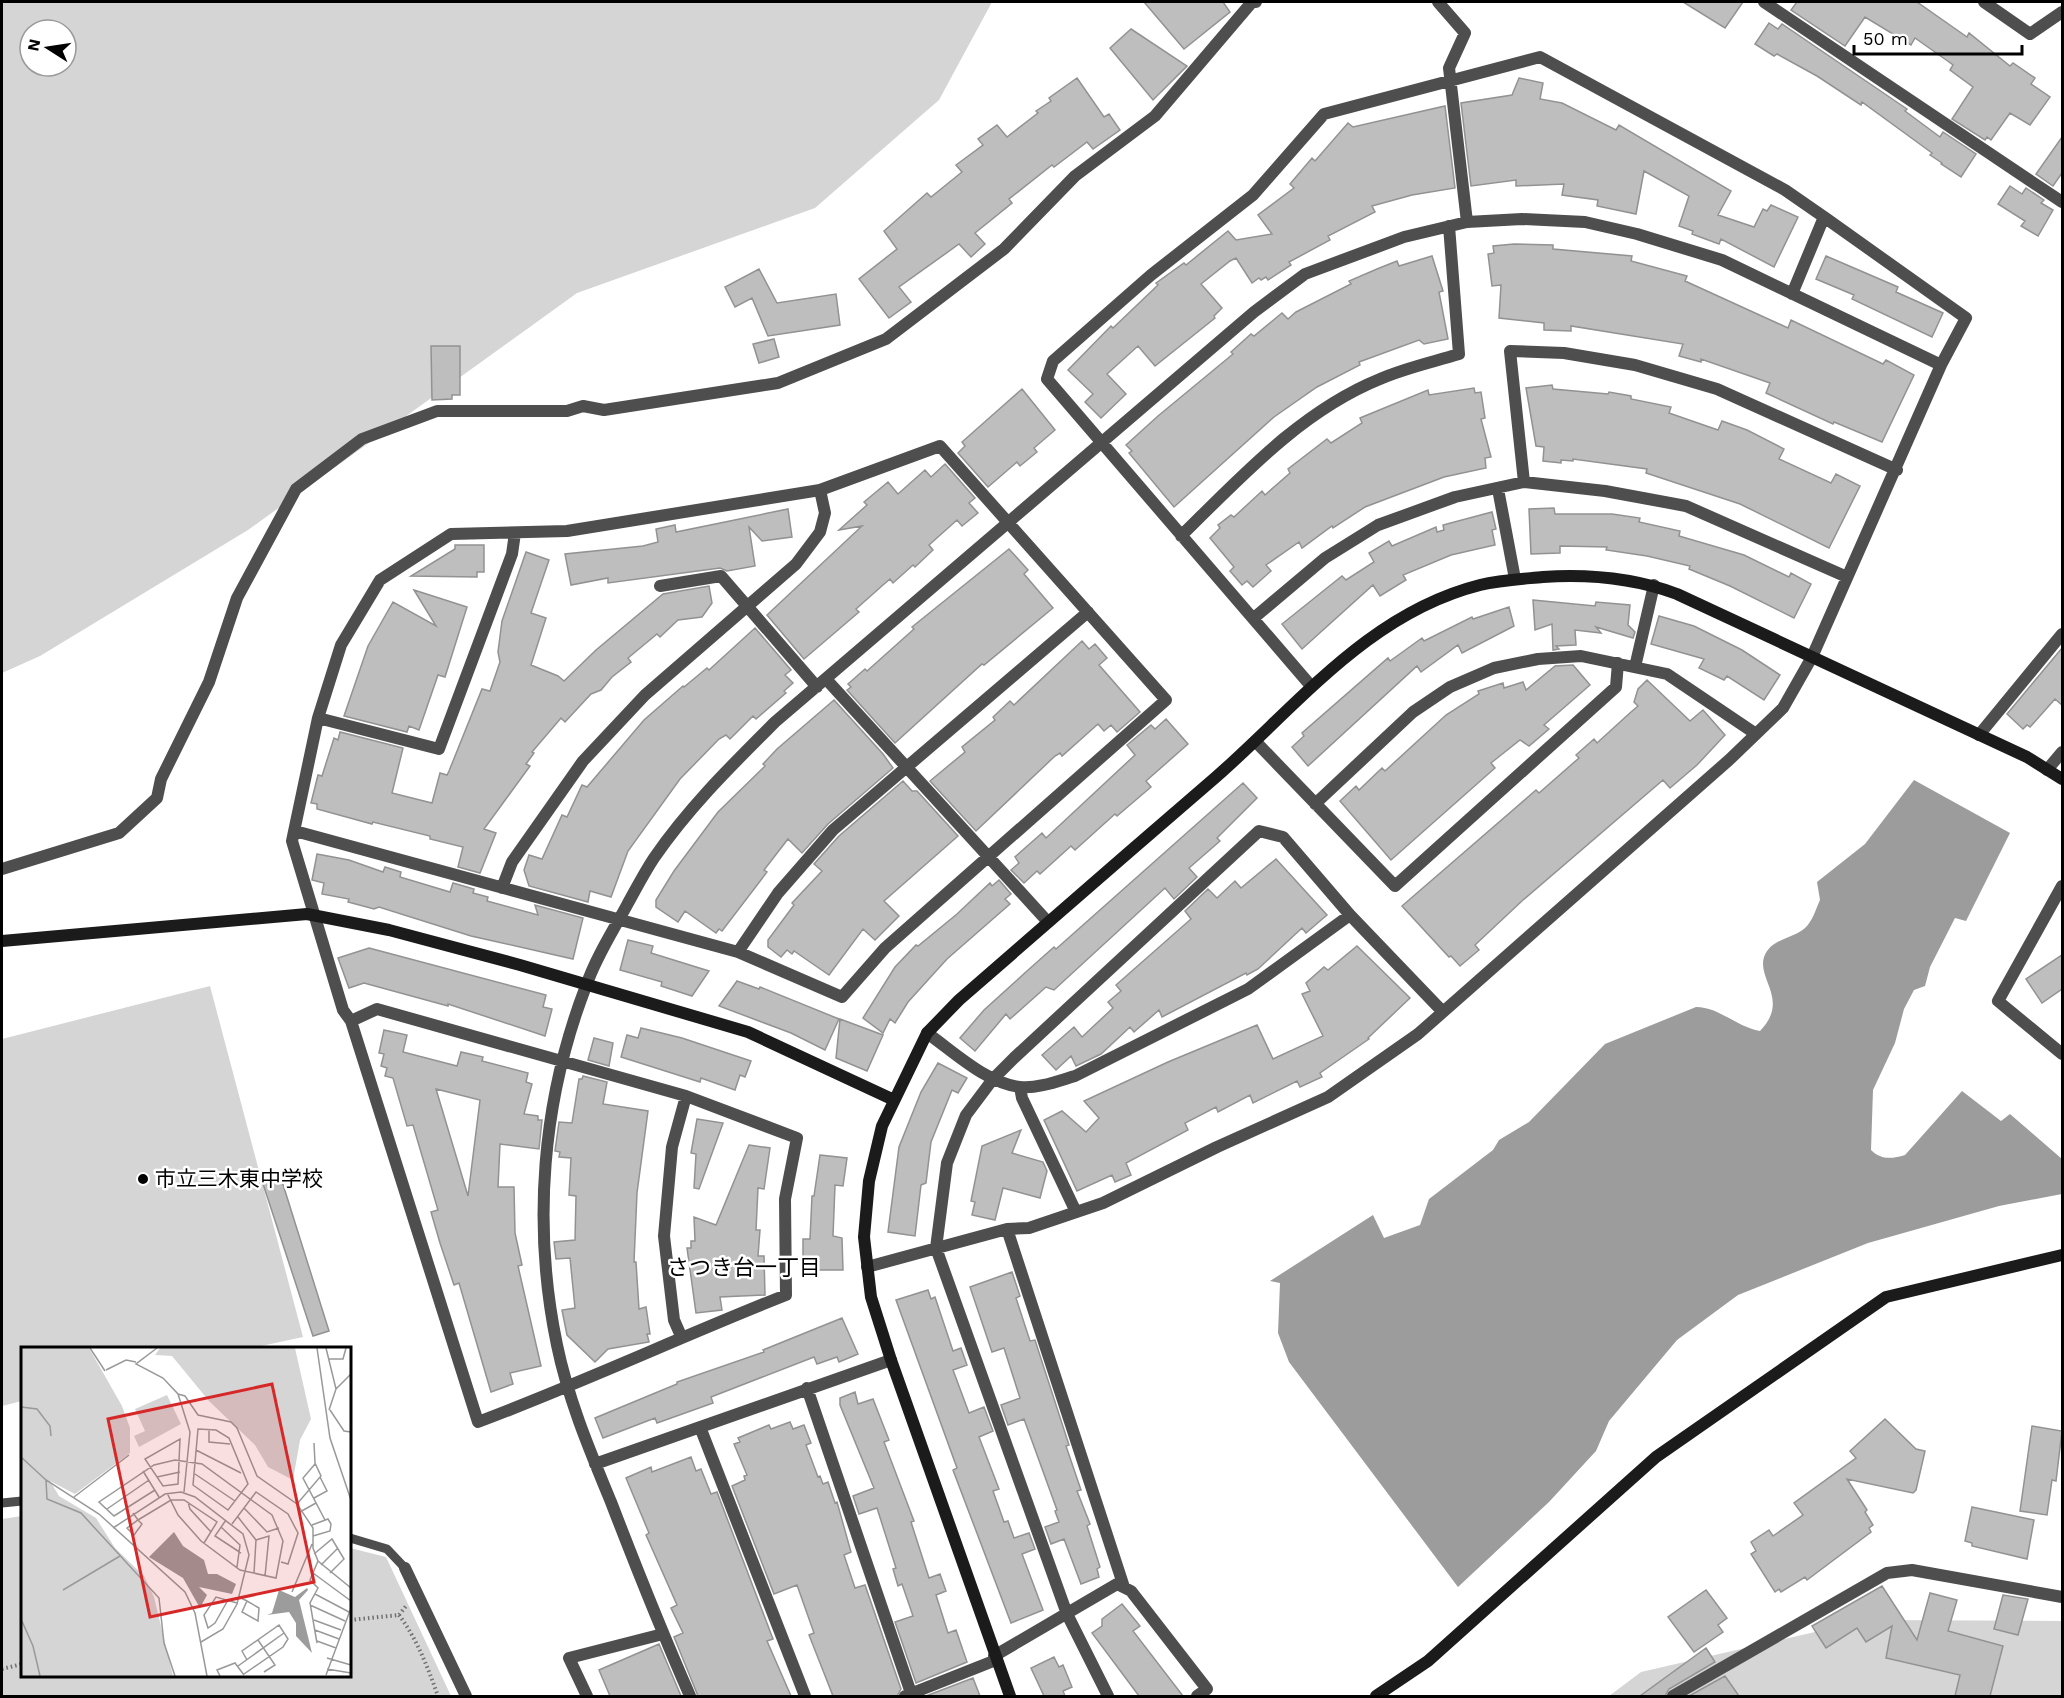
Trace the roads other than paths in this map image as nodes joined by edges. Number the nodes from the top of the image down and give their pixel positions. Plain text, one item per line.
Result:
1 (1253, 2) edge
2 (1438, 2) edge
3 (1764, 2) edge
4 (1984, 2) edge
5 (2062, 12) edge
6 (1450, 81) junction
7 (2062, 202) edge
8 (1824, 217) junction
9 (1467, 222) junction
10 (1449, 226) junction
11 (1792, 294) junction
12 (1941, 365) junction
13 (1101, 445) junction
14 (1897, 470) junction
15 (1524, 482) junction
16 (1498, 489) junction
17 (820, 490) junction
18 (1009, 524) junction
19 (515, 532) junction
20 (1181, 536) junction
21 (1847, 577) junction
22 (1515, 579) junction
23 (1654, 585) junction
24 (660, 586) dead end
25 (747, 607) junction
26 (1088, 612) junction
27 (1255, 617) junction
28 (2062, 634) edge
29 (1812, 657) junction
30 (1618, 663) junction
31 (1635, 667) junction
32 (822, 683) junction
33 (1311, 686) junction
34 (318, 718) junction
35 (1756, 734) junction
36 (1979, 735) junction
37 (1256, 742) junction
38 (2062, 752) edge
39 (907, 767) junction
40 (2047, 770) junction
41 (2062, 779) edge
42 (1315, 804) junction
43 (295, 831) junction
44 (987, 855) junction
45 (2, 869) edge
46 (502, 888) junction
47 (2062, 890) edge
48 (1350, 915) junction
49 (314, 916) junction
50 (619, 920) junction
51 (1048, 922) junction
52 (2, 941) edge
53 (738, 952) junction
54 (586, 984) junction
55 (1443, 1012) junction
56 (351, 1021) junction
57 (927, 1033) junction
58 (2062, 1054) edge
59 (564, 1060) junction
60 (993, 1079) junction
61 (1020, 1087) junction
62 (686, 1096) junction
63 (894, 1100) junction
64 (1076, 1212) junction
65 (1007, 1229) junction
66 (936, 1248) junction
67 (2062, 1255) edge
68 (867, 1267) junction
69 (681, 1336) junction
70 (891, 1360) junction
71 (568, 1388) junction
72 (807, 1388) junction
73 (700, 1427) junction
74 (595, 1464) junction
75 (21, 1501) edge
76 (2, 1503) edge
77 (351, 1539) edge
78 (405, 1568) joint
79 (1124, 1587) junction
80 (2062, 1597) edge
81 (1067, 1614) junction
82 (663, 1634) junction
83 (995, 1658) junction
84 (466, 1696) edge
85 (587, 1696) edge
86 (690, 1696) edge
87 (805, 1696) edge
88 (909, 1696) edge
89 (1010, 1696) edge
90 (1108, 1696) edge
91 (1197, 1696) edge
92 (1376, 1696) edge
93 (1674, 1696) edge

1 - 45 street
2 - 6 street
3 - 7 street
4 - 5 street
6 - 8 street
6 - 9 street
6 - 13 street
8 - 11 street
8 - 12 street
9 - 10 street
9 - 11 street
10 - 13 street
10 - 20 street
11 - 12 street
12 - 14 street
13 - 18 street
13 - 20 street
14 - 15 street
14 - 21 street
15 - 16 street
15 - 21 street
16 - 22 street
16 - 27 street
17 - 18 street
17 - 19 street
17 - 25 street
18 - 26 street
18 - 32 street
19 - 34 street
19 - 34 street
20 - 27 street
21 - 29 street
22 - 23 street
22 - 33 street
23 - 29 street
23 - 31 street
24 - 25 street
25 - 32 street
25 - 46 street
26 - 39 street
26 - 44 street
27 - 33 street
28 - 36 street
29 - 35 street
29 - 36 street
30 - 31 street
30 - 42 street
30 - 42 street
31 - 35 street
32 - 39 street
32 - 50 street
33 - 37 street
34 - 43 street
35 - 55 street
36 - 40 street
37 - 42 street
37 - 51 street
38 - 40 street
39 - 44 street
39 - 53 street
40 - 41 street
43 - 46 street
43 - 49 street
44 - 51 street
44 - 53 street
46 - 50 street
47 - 58 street
48 - 55 street
48 - 60 street
48 - 61 street
49 - 52 street
49 - 54 street
49 - 56 street
50 - 53 street
50 - 54 street
51 - 57 street
54 - 59 street
54 - 63 street
55 - 64 street
56 - 59 street
56 - 71 street
57 - 60 street
57 - 63 street
59 - 62 street
59 - 71 street
60 - 61 street
60 - 66 street
61 - 64 street
62 - 69 street
62 - 69 street
63 - 68 street
64 - 65 street
65 - 66 street
65 - 79 street
66 - 68 street
66 - 81 street
67 - 92 street
68 - 70 street
69 - 71 street
70 - 72 street
70 - 83 street
71 - 74 street
72 - 73 street
72 - 88 street
73 - 74 street
73 - 87 street
74 - 82 street
75 - 76 lane
77 - 78 lane
78 - 84 street
79 - 81 street
79 - 91 street
80 - 93 street
81 - 83 street
81 - 90 street
82 - 85 street
82 - 86 street
83 - 88 street
83 - 89 street

